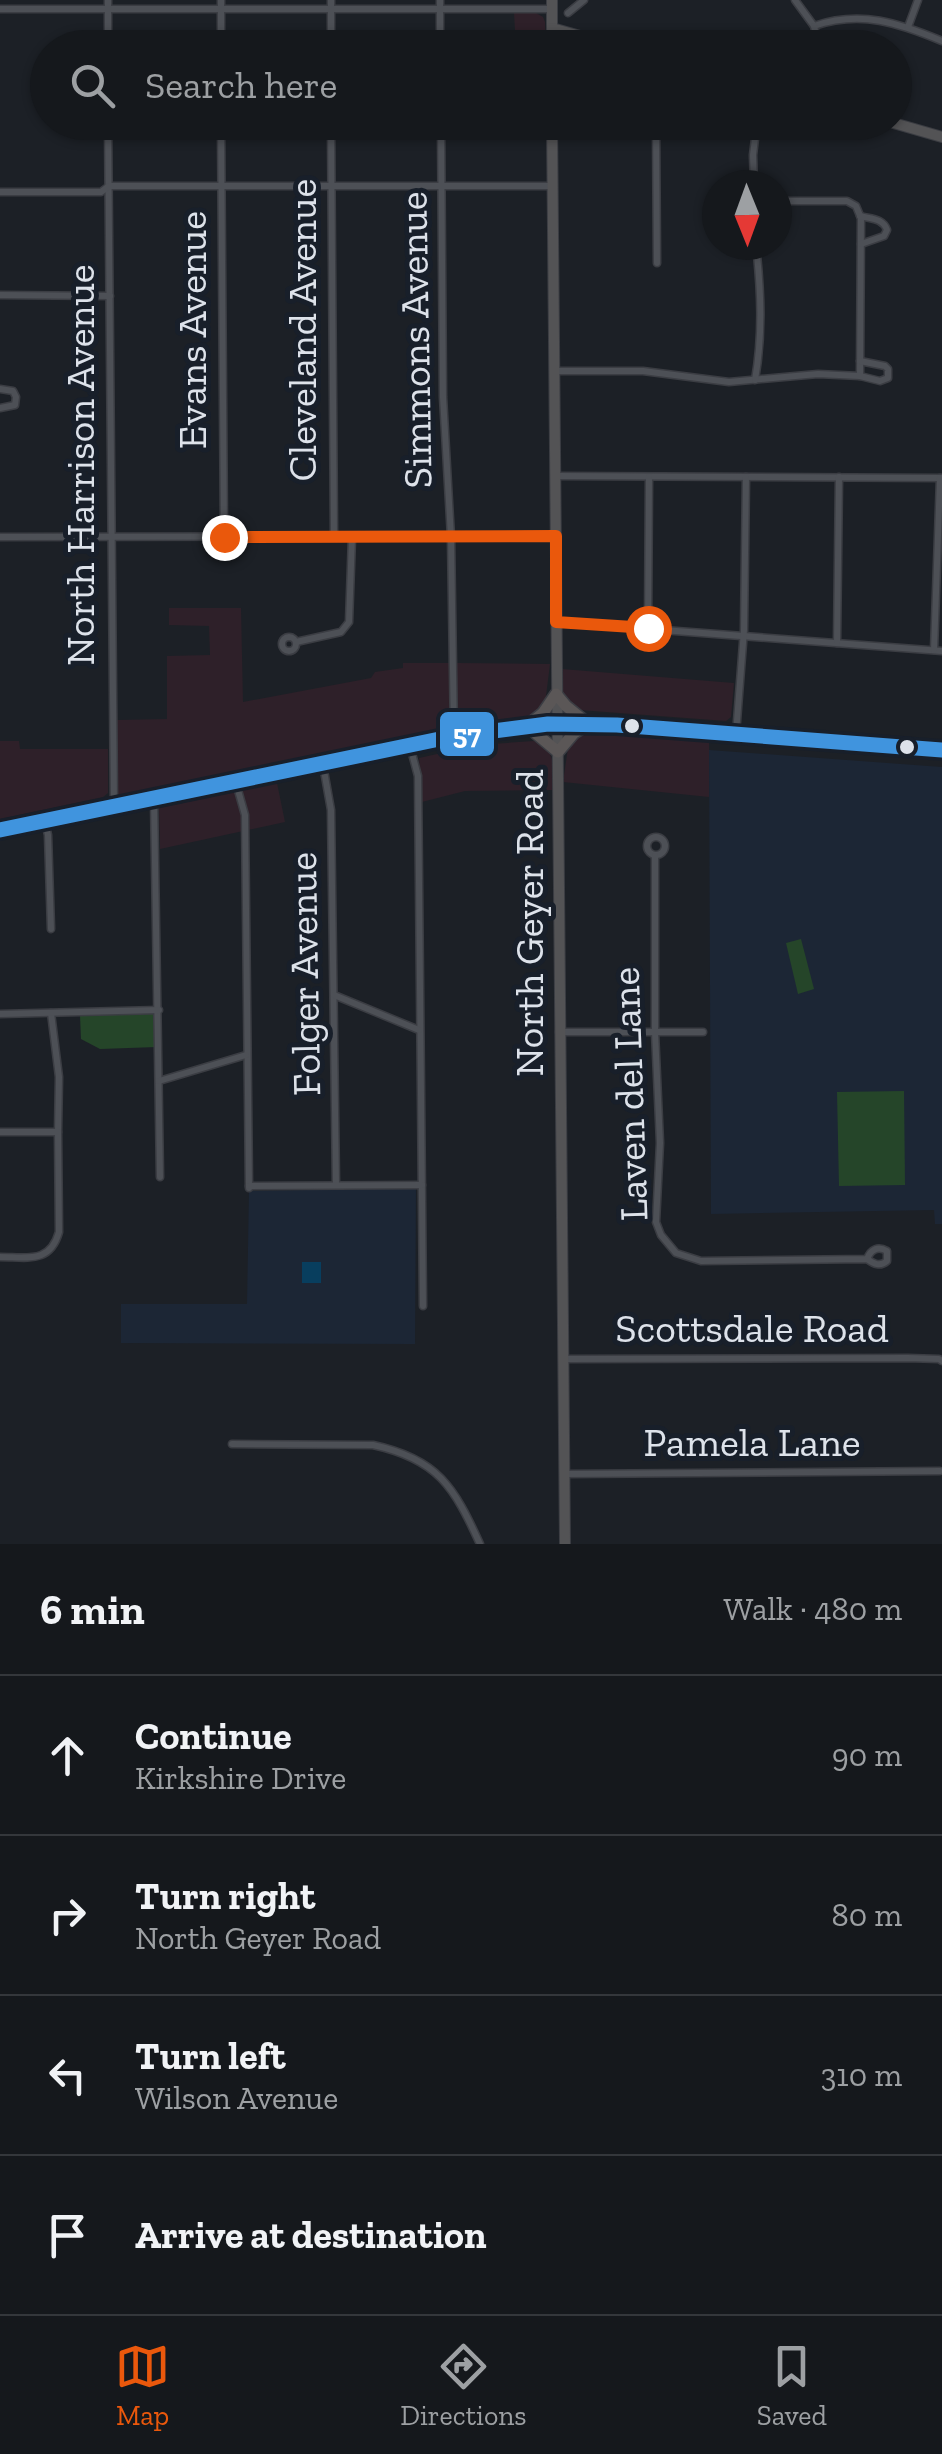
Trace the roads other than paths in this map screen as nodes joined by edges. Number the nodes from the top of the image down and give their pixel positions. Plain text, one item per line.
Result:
1 (584, 0) edge
2 (795, 0) edge
3 (918, 0) edge
4 (220, 4) edge
5 (331, 4) edge
6 (552, 4) edge
7 (108, 5) edge
8 (440, 5) edge
9 (0, 10) edge
10 (568, 13) dead end
11 (814, 26) junction
12 (908, 26) junction
13 (552, 28) joint
14 (221, 30) edge
15 (331, 30) edge
16 (559, 30) edge
17 (815, 30) edge
18 (942, 41) edge
19 (912, 128) edge
20 (942, 137) edge
21 (108, 140) edge
22 (221, 140) edge
23 (331, 140) edge
24 (441, 140) edge
25 (552, 140) edge
26 (656, 140) edge
27 (755, 140) edge
28 (754, 170) edge
29 (109, 186) junction
30 (221, 186) junction
31 (332, 186) junction
32 (441, 186) junction
33 (552, 186) junction
34 (0, 192) edge
35 (792, 202) edge
36 (860, 216) junction
37 (861, 244) junction
38 (757, 260) edge
39 (657, 263) dead end
40 (0, 296) edge
41 (110, 296) junction
42 (860, 360) junction
43 (555, 371) junction
44 (860, 376) junction
45 (755, 380) junction
46 (0, 388) edge
47 (0, 408) edge
48 (556, 476) junction
49 (649, 477) junction
50 (746, 477) junction
51 (838, 478) junction
52 (941, 478) edge
53 (334, 536) junction
54 (352, 536) junction
55 (556, 536) junction
56 (0, 537) edge
57 (224, 537) junction
58 (451, 537) junction
59 (110, 538) junction
60 (556, 622) junction
61 (648, 628) junction
62 (742, 636) junction
63 (296, 642) dead end
64 (837, 643) junction
65 (938, 651) edge
66 (556, 694) junction
67 (556, 724) junction
68 (588, 724) junction
69 (527, 726) junction
70 (736, 734) junction
71 (454, 736) junction
72 (410, 746) junction
73 (942, 750) edge
74 (558, 752) junction
75 (323, 763) junction
76 (236, 781) junction
77 (154, 798) junction
78 (114, 806) junction
79 (45, 821) junction
80 (0, 830) edge
81 (654, 856) dead end
82 (50, 929) dead end
83 (334, 995) junction
84 (159, 1010) junction
85 (0, 1014) edge
86 (51, 1014) junction
87 (419, 1030) junction
88 (559, 1032) junction
89 (655, 1032) junction
90 (703, 1032) dead end
91 (246, 1055) junction
92 (159, 1080) junction
93 (0, 1132) edge
94 (58, 1132) junction
95 (160, 1177) dead end
96 (336, 1185) junction
97 (422, 1185) junction
98 (0, 1257) edge
99 (868, 1258) dead end
100 (423, 1306) dead end
101 (941, 1358) edge
102 (564, 1359) junction
103 (232, 1444) dead end
104 (941, 1470) edge
105 (565, 1474) junction
106 (480, 1544) edge
107 (565, 1544) edge

1 - 10 street
2 - 11 street
3 - 12 street
4 - 5 street
4 - 7 street
4 - 14 street
5 - 8 street
5 - 15 street
6 - 8 street
6 - 13 street
7 - 9 street
11 - 12 street
11 - 17 street
12 - 18 street
13 - 16 street
19 - 20 street
21 - 29 street, North Harrison Avenue
22 - 30 street, Evans Avenue
23 - 31 street, Cleveland Avenue
24 - 32 street, Simmons Avenue
25 - 33 street, North Geyer Road
26 - 39 street
27 - 28 street
29 - 30 street
29 - 34 street
29 - 41 street, North Harrison Avenue
30 - 31 street
30 - 57 street, Evans Avenue
31 - 32 street
31 - 53 street, Cleveland Avenue
32 - 33 street
32 - 58 street, Simmons Avenue
33 - 43 street, North Geyer Road
35 - 36 street
36 - 37 street
36 - 37 street
37 - 42 street
38 - 45 street
40 - 41 street
41 - 59 street, North Harrison Avenue
42 - 44 street
42 - 44 street
43 - 45 street
43 - 48 street, North Geyer Road
44 - 45 street
46 - 47 street
48 - 49 street
48 - 55 street, North Geyer Road
49 - 50 street
49 - 61 street
50 - 51 street
50 - 62 street
51 - 52 street
51 - 64 street
52 - 65 street
53 - 54 street
53 - 57 street
54 - 58 street
54 - 63 street
55 - 58 street
55 - 60 street, North Geyer Road
56 - 59 street
57 - 59 street
58 - 71 street, Simmons Avenue
59 - 78 street, North Harrison Avenue
60 - 61 street
60 - 66 street, North Geyer Road
61 - 62 street
62 - 64 street
62 - 70 street
64 - 65 street
66 - 67 street, North Geyer Road
66 - 68 main road
66 - 69 main road
67 - 68 main road
67 - 69 main road
67 - 74 street, North Geyer Road
68 - 70 main road
68 - 74 main road
69 - 71 main road
69 - 74 main road
70 - 73 main road
71 - 72 main road
72 - 75 main road
72 - 87 street
74 - 88 street, North Geyer Road
75 - 76 main road
75 - 83 street, Folger Avenue
76 - 77 main road
76 - 91 street
77 - 78 main road
77 - 84 street
78 - 79 main road
79 - 80 main road
79 - 82 street
81 - 89 street, Laven del Lane
83 - 87 street
83 - 96 street, Folger Avenue
84 - 86 street
84 - 92 street
85 - 86 street
86 - 94 street
87 - 97 street
88 - 89 street
88 - 102 street, North Geyer Road
89 - 90 street
89 - 99 street, Laven del Lane
91 - 92 street
91 - 96 street
92 - 95 street
93 - 94 street
94 - 98 street
96 - 97 street
97 - 100 street
101 - 102 street, Scottsdale Road
102 - 105 street, North Geyer Road
103 - 106 street
104 - 105 street, Pamela Lane
105 - 107 street, North Geyer Road

